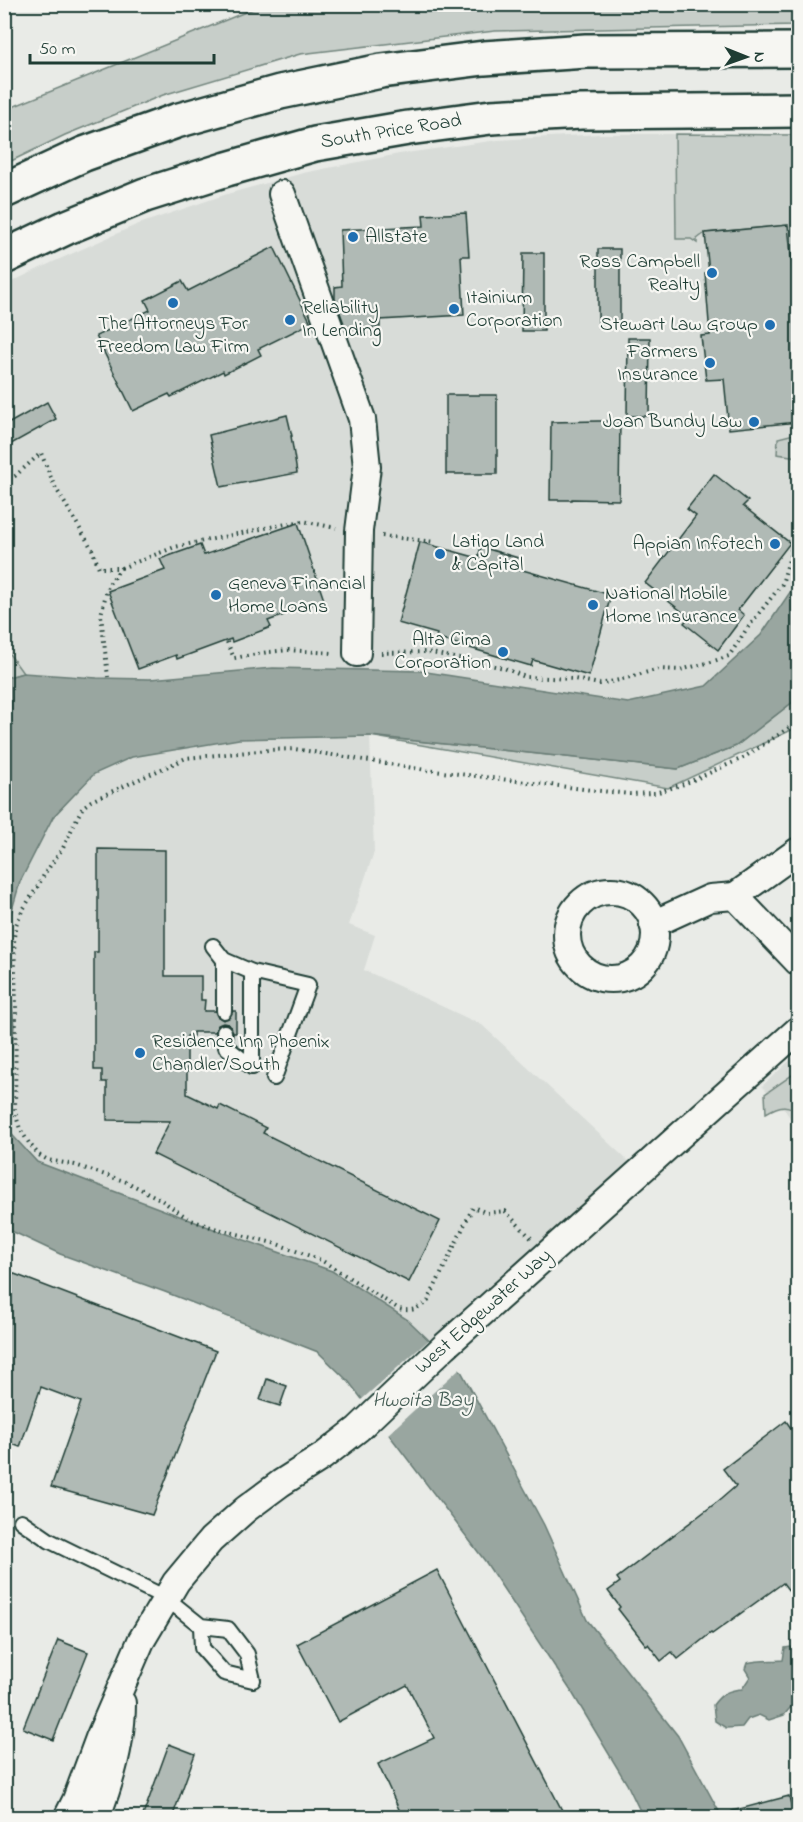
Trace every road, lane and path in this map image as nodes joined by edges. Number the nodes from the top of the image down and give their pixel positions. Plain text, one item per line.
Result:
1 (798, 50) edge
2 (798, 110) edge
3 (4, 191) edge
4 (282, 194) dead end
5 (4, 257) edge
6 (4, 482) edge
7 (798, 512) edge
8 (359, 533) junction
9 (435, 542) dead end
10 (121, 568) junction
11 (227, 642) dead end
12 (357, 653) junction
13 (108, 677) dead end
14 (798, 722) edge
15 (426, 770) dead end
16 (798, 851) edge
17 (735, 896) junction
18 (653, 924) dead end
19 (213, 946) dead end
20 (224, 960) junction
21 (798, 962) edge
22 (252, 972) junction
23 (224, 1011) dead end
24 (798, 1030) edge
25 (224, 1032) dead end
26 (274, 1078) dead end
27 (21, 1521) dead end
28 (166, 1598) junction
29 (201, 1626) junction
30 (122, 1688) junction
31 (67, 1818) edge
32 (96, 1818) edge

1 - 3 main road
2 - 5 main road, South Price Road
4 - 8 street
6 - 10 path
7 - 12 path
8 - 9 path
8 - 10 path
8 - 12 street
10 - 13 path
11 - 12 path
14 - 15 path
16 - 17 street
17 - 18 street
17 - 21 street
19 - 20 lane
20 - 22 lane
20 - 23 lane
22 - 25 lane
22 - 26 lane
24 - 28 street, West Edgewater Way
27 - 28 lane
28 - 29 lane
28 - 30 street, West Edgewater Way
29 - 29 lane
30 - 31 street, West Edgewater Way
30 - 32 street, West Edgewater Way

